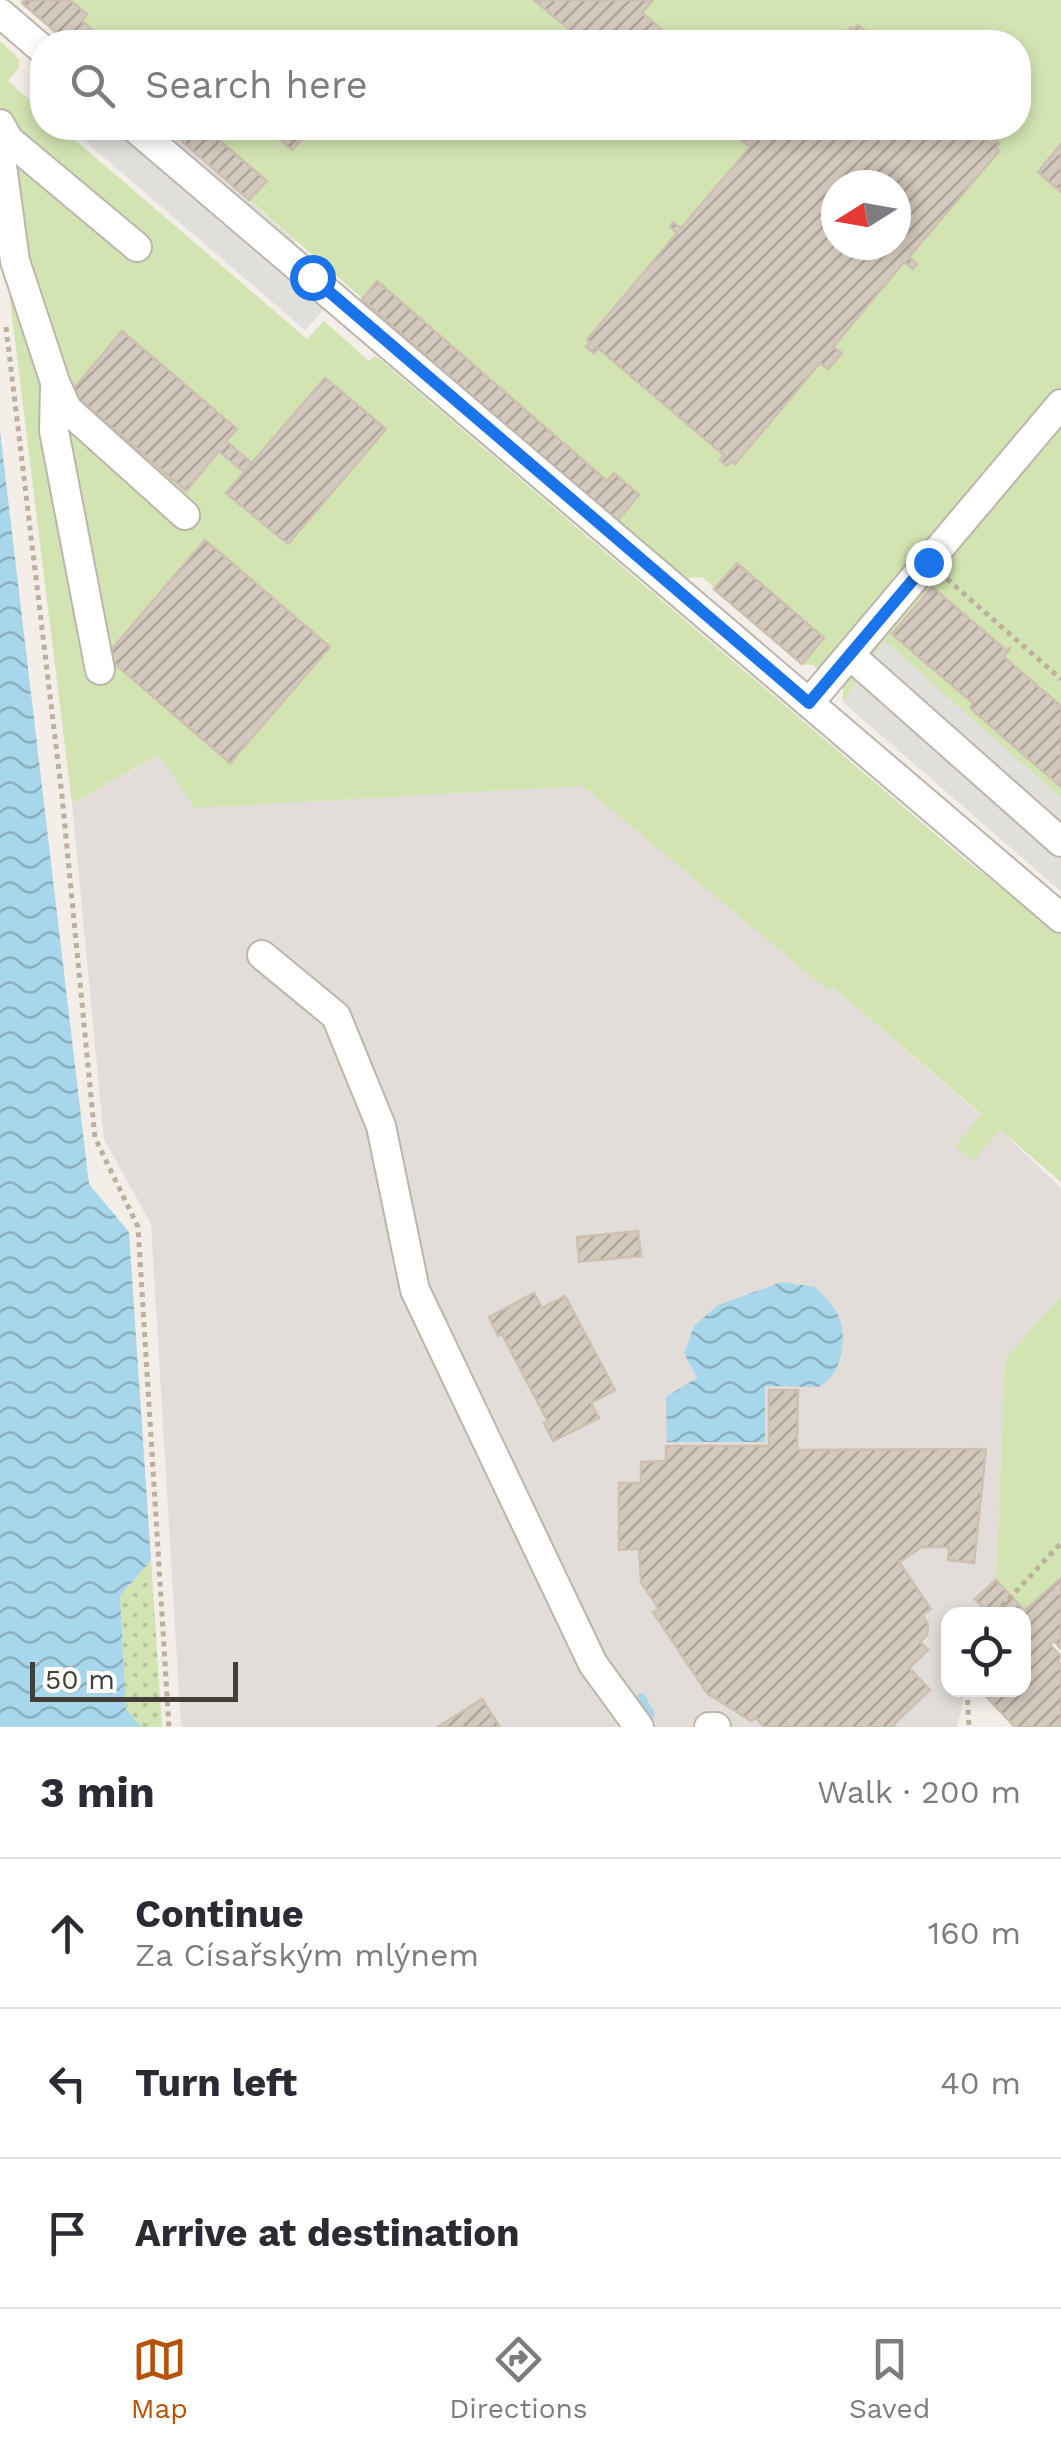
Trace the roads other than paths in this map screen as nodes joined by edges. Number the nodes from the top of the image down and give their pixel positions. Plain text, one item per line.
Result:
1 (0, 13) edge
2 (30, 39) edge
3 (0, 124) edge
4 (149, 140) edge
5 (0, 151) edge
6 (138, 247) dead end
7 (55, 382) junction
8 (1061, 404) edge
9 (185, 515) dead end
10 (850, 655) junction
11 (100, 670) dead end
12 (809, 703) junction
13 (1061, 842) edge
14 (1061, 918) edge
15 (262, 955) dead end
16 (639, 1727) edge
17 (709, 1727) edge
18 (716, 1727) edge

1 - 2 street
3 - 6 street
4 - 12 street
5 - 7 street
7 - 9 street
7 - 11 street
8 - 10 street
10 - 12 street
10 - 13 street
12 - 14 street
15 - 16 street
17 - 18 street

